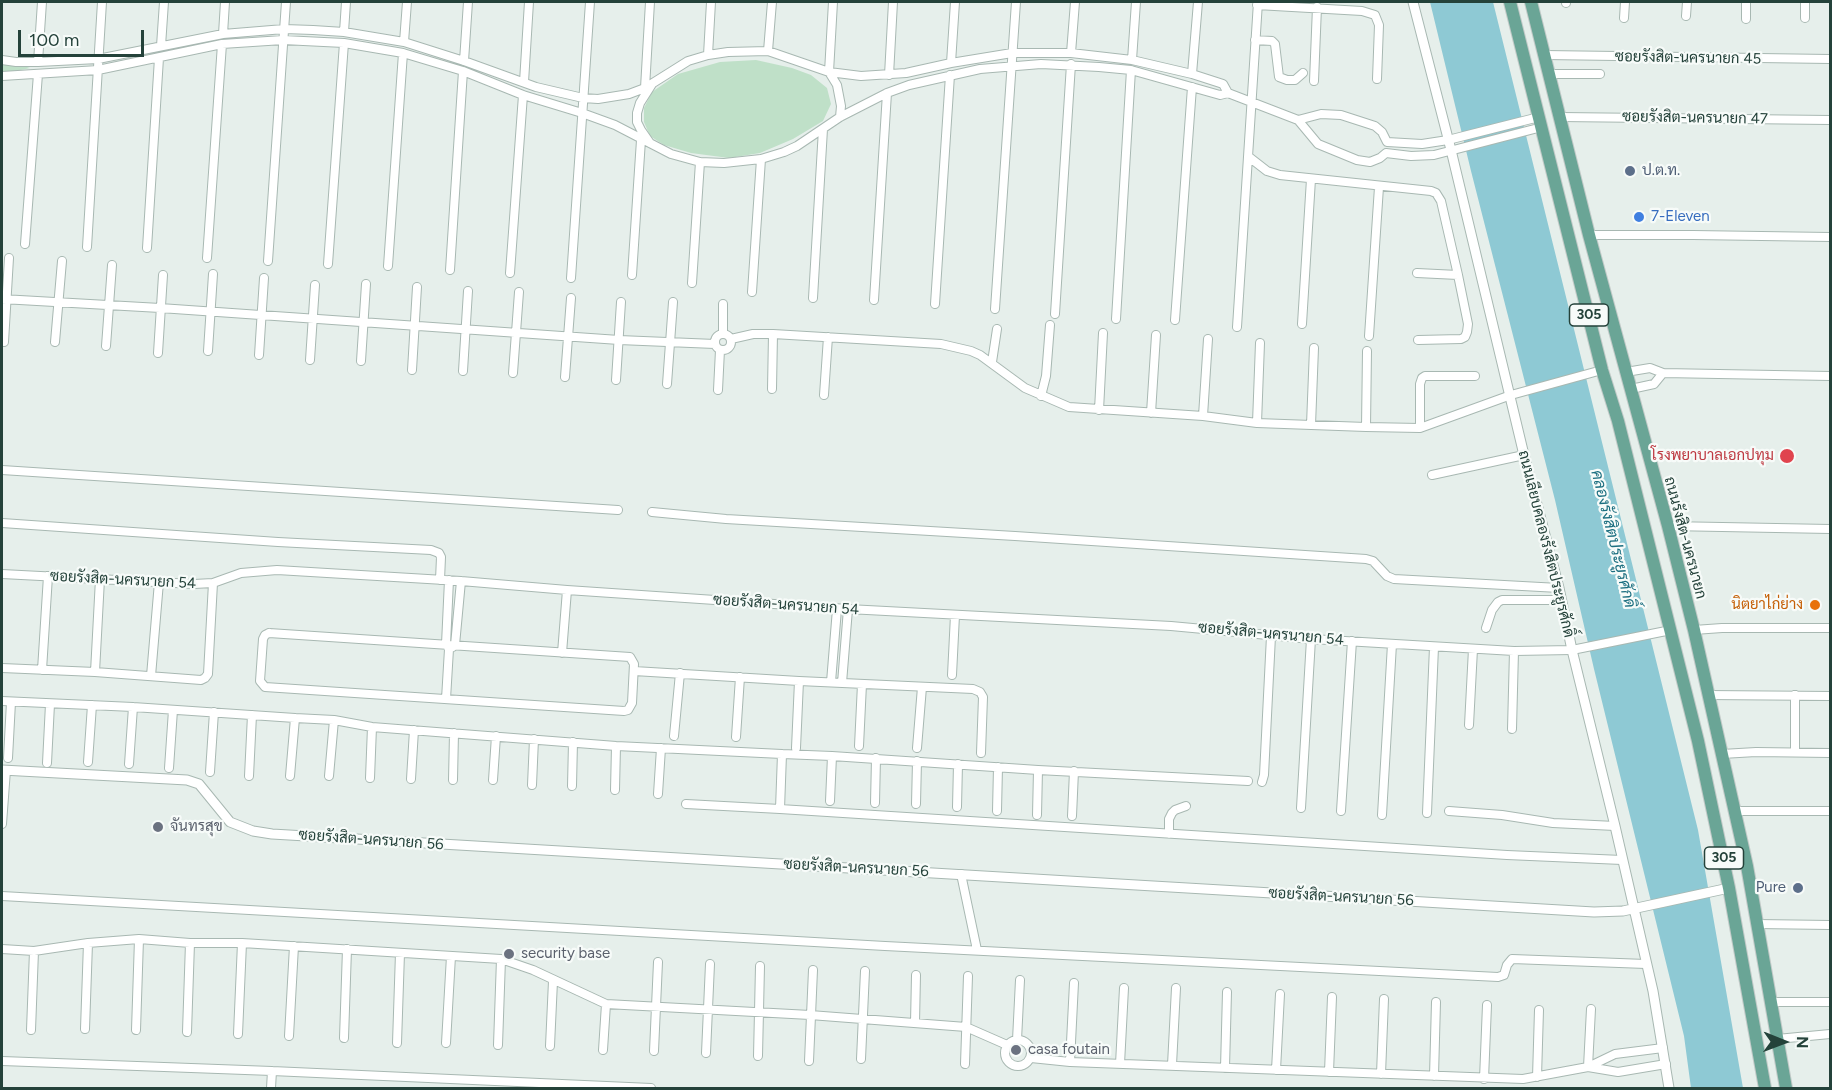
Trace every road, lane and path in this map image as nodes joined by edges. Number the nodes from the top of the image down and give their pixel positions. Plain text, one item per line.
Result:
1 (42, 2) edge
2 (102, 2) edge
3 (164, 2) edge
4 (225, 2) edge
5 (285, 2) edge
6 (346, 2) edge
7 (407, 2) edge
8 (468, 2) edge
9 (529, 2) edge
10 (590, 2) edge
11 (651, 2) edge
12 (711, 2) edge
13 (772, 2) edge
14 (833, 2) edge
15 (893, 2) edge
16 (954, 2) edge
17 (1016, 2) edge
18 (1075, 2) edge
19 (1136, 2) edge
20 (1198, 2) edge
21 (1413, 2) edge
22 (1510, 2) edge
23 (1531, 2) edge
24 (1625, 2) edge
25 (1687, 2) edge
26 (1746, 2) edge
27 (1805, 2) edge
28 (1257, 3) edge
29 (1317, 8) junction
30 (1686, 16) dead end
31 (1624, 18) dead end
32 (1805, 18) dead end
33 (1746, 19) dead end
34 (284, 29) junction
35 (344, 32) junction
36 (223, 34) junction
37 (283, 40) junction
38 (1255, 40) junction
39 (404, 42) junction
40 (344, 43) junction
41 (222, 44) junction
42 (161, 46) junction
43 (768, 51) junction
44 (1071, 52) junction
45 (403, 53) junction
46 (1012, 53) junction
47 (708, 54) junction
48 (1545, 55) junction
49 (159, 57) junction
50 (98, 59) junction
51 (1830, 59) edge
52 (2, 60) edge
53 (1132, 60) junction
54 (464, 61) junction
55 (38, 62) junction
56 (951, 63) junction
57 (1071, 64) junction
58 (1012, 66) junction
59 (98, 70) junction
60 (1131, 70) junction
61 (463, 71) junction
62 (829, 72) junction
63 (1302, 73) dead end
64 (38, 74) junction
65 (1192, 74) junction
66 (1549, 74) junction
67 (1600, 74) dead end
68 (889, 75) junction
69 (950, 75) junction
70 (2, 76) edge
71 (1377, 80) dead end
72 (1314, 81) dead end
73 (524, 82) junction
74 (649, 85) junction
75 (1192, 87) junction
76 (887, 93) junction
77 (1228, 93) junction
78 (523, 95) junction
79 (583, 98) junction
80 (1252, 103) junction
81 (582, 113) junction
82 (840, 117) junction
83 (1560, 117) junction
84 (1298, 120) junction
85 (1830, 120) edge
86 (1536, 123) junction
87 (823, 129) junction
88 (641, 140) junction
89 (1387, 142) junction
90 (651, 144) junction
91 (1450, 145) junction
92 (1386, 153) junction
93 (1249, 156) junction
94 (761, 159) junction
95 (700, 162) junction
96 (1311, 179) junction
97 (1379, 187) junction
98 (1589, 235) junction
99 (1830, 237) edge
100 (25, 244) dead end
101 (87, 247) dead end
102 (147, 248) dead end
103 (9, 258) dead end
104 (207, 258) dead end
105 (62, 261) dead end
106 (268, 261) dead end
107 (328, 264) dead end
108 (112, 265) dead end
109 (388, 266) dead end
110 (450, 270) dead end
111 (510, 273) dead end
112 (1417, 273) dead end
113 (213, 274) dead end
114 (632, 274) dead end
115 (163, 275) dead end
116 (1458, 275) junction
117 (264, 278) dead end
118 (571, 278) dead end
119 (692, 283) dead end
120 (366, 284) dead end
121 (315, 285) dead end
122 (417, 287) dead end
123 (468, 291) dead end
124 (519, 292) dead end
125 (752, 292) dead end
126 (571, 298) dead end
127 (813, 298) dead end
128 (4, 299) edge
129 (874, 300) dead end
130 (621, 302) dead end
131 (673, 302) dead end
132 (58, 303) junction
133 (723, 304) dead end
134 (935, 304) dead end
135 (109, 306) junction
136 (160, 308) junction
137 (995, 309) dead end
138 (210, 312) junction
139 (1055, 314) dead end
140 (261, 316) junction
141 (312, 319) junction
142 (1116, 319) dead end
143 (1175, 320) dead end
144 (363, 323) junction
145 (1302, 324) dead end
146 (1050, 325) dead end
147 (415, 326) junction
148 (1237, 327) dead end
149 (997, 329) dead end
150 (465, 330) junction
151 (516, 333) junction
152 (1103, 333) dead end
153 (723, 334) junction
154 (773, 334) junction
155 (1156, 335) dead end
156 (1369, 336) dead end
157 (568, 337) junction
158 (828, 337) junction
159 (731, 339) junction
160 (1208, 339) dead end
161 (618, 340) junction
162 (1418, 340) dead end
163 (4, 342) dead end
164 (55, 342) dead end
165 (670, 342) junction
166 (1260, 343) dead end
167 (106, 346) dead end
168 (718, 347) junction
169 (1314, 348) dead end
170 (208, 351) dead end
171 (1367, 351) dead end
172 (158, 352) dead end
173 (259, 355) dead end
174 (310, 360) dead end
175 (361, 361) dead end
176 (992, 362) junction
177 (412, 370) dead end
178 (463, 371) dead end
179 (1597, 371) junction
180 (1626, 372) junction
181 (513, 373) dead end
182 (1663, 373) junction
183 (1475, 376) dead end
184 (1830, 376) edge
185 (565, 377) dead end
186 (616, 380) dead end
187 (667, 384) dead end
188 (772, 389) dead end
189 (1631, 389) junction
190 (718, 390) dead end
191 (1516, 394) junction
192 (824, 395) dead end
193 (1041, 396) junction
194 (1099, 410) junction
195 (1151, 413) junction
196 (1203, 416) junction
197 (1257, 423) junction
198 (1311, 425) junction
199 (1366, 427) junction
200 (1420, 428) junction
201 (1524, 455) junction
202 (2, 470) edge
203 (1432, 475) dead end
204 (618, 510) dead end
205 (652, 512) dead end
206 (2, 523) edge
207 (1668, 526) junction
208 (1830, 529) edge
209 (2, 574) edge
210 (48, 576) junction
211 (100, 579) junction
212 (440, 580) junction
213 (449, 580) junction
214 (461, 581) junction
215 (159, 582) junction
216 (213, 583) junction
217 (1559, 588) junction
218 (567, 590) junction
219 (1562, 600) junction
220 (1688, 606) junction
221 (837, 609) junction
222 (848, 609) junction
223 (955, 615) junction
224 (1667, 616) junction
225 (1486, 628) dead end
226 (1830, 628) edge
227 (1694, 631) junction
228 (1672, 635) junction
229 (1271, 636) junction
230 (1311, 639) junction
231 (1352, 641) junction
232 (1392, 644) junction
233 (450, 646) junction
234 (1434, 647) junction
235 (1473, 649) junction
236 (1575, 650) junction
237 (1514, 651) junction
238 (562, 653) junction
239 (2, 668) edge
240 (42, 670) junction
241 (634, 671) junction
242 (95, 672) junction
243 (680, 673) junction
244 (952, 675) dead end
245 (152, 676) junction
246 (740, 677) junction
247 (799, 681) junction
248 (831, 682) junction
249 (842, 683) junction
250 (862, 684) junction
251 (922, 687) junction
252 (1707, 695) junction
253 (1795, 695) junction
254 (1830, 696) edge
255 (446, 699) junction
256 (2, 701) edge
257 (11, 702) junction
258 (50, 704) junction
259 (92, 705) junction
260 (134, 707) junction
261 (173, 710) junction
262 (214, 712) junction
263 (252, 715) junction
264 (295, 717) junction
265 (334, 720) junction
266 (1469, 725) dead end
267 (372, 728) junction
268 (1512, 729) dead end
269 (414, 730) junction
270 (454, 733) junction
271 (496, 736) junction
272 (674, 736) dead end
273 (736, 737) dead end
274 (534, 739) junction
275 (573, 742) junction
276 (616, 746) junction
277 (859, 746) dead end
278 (661, 748) junction
279 (796, 748) dead end
280 (917, 748) dead end
281 (1795, 752) junction
282 (981, 753) dead end
283 (1830, 753) edge
284 (782, 754) junction
285 (1722, 754) junction
286 (832, 756) junction
287 (8, 758) dead end
288 (876, 758) junction
289 (917, 761) junction
290 (87, 762) dead end
291 (47, 763) dead end
292 (129, 764) dead end
293 (958, 764) junction
294 (998, 767) junction
295 (169, 768) dead end
296 (4, 770) edge
297 (1038, 770) junction
298 (1074, 771) junction
299 (210, 772) dead end
300 (249, 776) dead end
301 (290, 776) dead end
302 (329, 776) dead end
303 (369, 778) dead end
304 (411, 779) dead end
305 (453, 780) dead end
306 (493, 780) dead end
307 (1248, 781) dead end
308 (1262, 782) dead end
309 (3, 785) edge
310 (531, 785) dead end
311 (572, 786) dead end
312 (615, 790) dead end
313 (658, 794) dead end
314 (830, 801) dead end
315 (874, 803) dead end
316 (686, 804) dead end
317 (916, 804) dead end
318 (1186, 806) dead end
319 (957, 807) dead end
320 (1301, 808) dead end
321 (780, 809) junction
322 (997, 811) dead end
323 (1341, 811) dead end
324 (1734, 811) junction
325 (1830, 811) edge
326 (1449, 812) dead end
327 (1426, 813) dead end
328 (1037, 815) dead end
329 (1382, 815) dead end
330 (1072, 816) dead end
331 (2, 824) edge
332 (1615, 826) junction
333 (1168, 834) junction
334 (1622, 860) junction
335 (961, 874) junction
336 (1730, 888) junction
337 (2, 896) edge
338 (1636, 908) junction
339 (1757, 924) junction
340 (1830, 925) edge
341 (139, 939) junction
342 (88, 943) junction
343 (190, 943) junction
344 (242, 943) junction
345 (294, 946) junction
346 (2, 949) edge
347 (347, 950) junction
348 (977, 950) junction
349 (34, 951) junction
350 (400, 953) junction
351 (451, 956) junction
352 (501, 959) junction
353 (658, 962) dead end
354 (710, 964) dead end
355 (1646, 964) junction
356 (760, 966) dead end
357 (813, 970) dead end
358 (865, 971) dead end
359 (916, 975) dead end
360 (968, 976) dead end
361 (1020, 980) dead end
362 (553, 981) junction
363 (1074, 983) dead end
364 (1124, 988) dead end
365 (1176, 988) dead end
366 (1227, 992) dead end
367 (1280, 994) dead end
368 (1332, 997) dead end
369 (1384, 999) dead end
370 (1436, 1002) dead end
371 (1771, 1002) junction
372 (1830, 1002) edge
373 (606, 1004) junction
374 (1487, 1005) dead end
375 (656, 1007) junction
376 (1591, 1009) dead end
377 (708, 1010) junction
378 (1539, 1010) dead end
379 (758, 1012) junction
380 (810, 1015) junction
381 (862, 1019) junction
382 (915, 1023) junction
383 (966, 1027) junction
384 (85, 1029) dead end
385 (31, 1030) dead end
386 (136, 1030) dead end
387 (187, 1032) dead end
388 (238, 1034) dead end
389 (1830, 1034) edge
390 (289, 1036) dead end
391 (344, 1038) dead end
392 (1777, 1039) junction
393 (1017, 1040) junction
394 (397, 1043) dead end
395 (446, 1043) dead end
396 (498, 1045) dead end
397 (1007, 1045) junction
398 (550, 1046) dead end
399 (1663, 1048) junction
400 (603, 1050) dead end
401 (654, 1051) dead end
402 (706, 1053) dead end
403 (758, 1056) dead end
404 (1031, 1058) junction
405 (861, 1059) dead end
406 (2, 1061) edge
407 (809, 1061) dead end
408 (1070, 1062) junction
409 (965, 1064) dead end
410 (1120, 1064) junction
411 (1666, 1064) junction
412 (1172, 1065) junction
413 (1588, 1066) junction
414 (1225, 1068) junction
415 (1276, 1070) junction
416 (272, 1071) junction
417 (1329, 1072) junction
418 (1381, 1074) junction
419 (1434, 1076) junction
420 (1537, 1077) junction
421 (1484, 1079) junction
422 (271, 1089) edge
423 (651, 1089) edge
424 (1669, 1089) edge
425 (1765, 1089) edge
426 (1786, 1089) edge

1 - 55 street
2 - 50 street
3 - 42 street
4 - 36 street
5 - 34 street
6 - 35 street
7 - 39 street
8 - 54 street
9 - 73 street
10 - 79 street
11 - 74 street
12 - 47 street
13 - 43 street
14 - 62 street
15 - 68 street
16 - 56 street
17 - 46 street
18 - 44 street
19 - 53 street
20 - 65 street
21 - 91 street, ถนนเลียบคลองรังสิตประยูรศักดิ์
22 - 86 main road, 305
23 - 48 main road, ถนนรังสิต-นครนายก / 305
24 - 31 street
25 - 30 street
26 - 33 street
27 - 32 street
28 - 29 street
28 - 38 street
29 - 71 street
29 - 72 street
34 - 35 street
34 - 36 street
34 - 37 street
35 - 39 street
36 - 42 street
37 - 40 street
37 - 41 street
37 - 106 street
38 - 63 street
38 - 80 street
39 - 54 street
40 - 45 street
40 - 107 street
41 - 49 street
41 - 104 street
42 - 50 street
43 - 47 street
43 - 62 street
44 - 46 street
44 - 53 street
45 - 61 street
45 - 109 street
46 - 56 street
46 - 58 street
47 - 74 street
48 - 51 street, ซอยรังสิต-นครนายก 45
48 - 66 main road, ถนนรังสิต-นครนายก / 305
49 - 59 street
49 - 102 street
50 - 55 street
50 - 59 street
52 - 55 street
53 - 65 street
54 - 73 street
56 - 68 street
57 - 58 street
57 - 60 street
57 - 139 street
58 - 69 street
58 - 137 street
59 - 64 street
59 - 101 street
60 - 75 street
60 - 142 street
61 - 78 street
61 - 110 street
62 - 68 street
62 - 82 street
64 - 70 street
64 - 100 street
65 - 77 street
66 - 67 street
66 - 83 main road, ถนนรังสิต-นครนายก / 305
69 - 76 street
69 - 134 street
73 - 79 street
74 - 79 street
74 - 90 street
75 - 77 street
75 - 143 street
76 - 82 street
76 - 129 street
77 - 80 street
78 - 81 street
78 - 111 street
79 - 81 street
80 - 84 street
80 - 93 street
81 - 88 street
81 - 118 street
82 - 87 street
83 - 85 street, ซอยรังสิต-นครนายก 47
83 - 98 main road, ถนนรังสิต-นครนายก / 305
84 - 89 street
84 - 92 street
86 - 91 street
86 - 91 street
86 - 179 main road, 305
87 - 94 street
87 - 127 street
88 - 90 street
88 - 114 street
89 - 91 street
89 - 92 street
90 - 95 street
91 - 92 street
91 - 191 street, ถนนเลียบคลองรังสิตประยูรศักดิ์
93 - 96 street
93 - 148 street
94 - 95 street
94 - 125 street
95 - 119 street
96 - 97 street
96 - 145 street
97 - 116 street
97 - 156 street
98 - 99 street
98 - 180 main road, ถนนรังสิต-นครนายก / 305
103 - 128 street
105 - 132 street
108 - 135 street
112 - 116 street
113 - 138 street
115 - 136 street
116 - 162 street
117 - 140 street
120 - 144 street
121 - 141 street
122 - 147 street
123 - 150 street
124 - 151 street
126 - 157 street
128 - 132 street
128 - 163 street
130 - 161 street
131 - 165 street
132 - 135 street
132 - 164 street
133 - 153 street
135 - 136 street
135 - 167 street
136 - 138 street
136 - 172 street
138 - 140 street
138 - 170 street
140 - 141 street
140 - 173 street
141 - 144 street
141 - 174 street
144 - 147 street
144 - 175 street
146 - 193 street
147 - 150 street
147 - 177 street
149 - 176 street
150 - 151 street
150 - 178 street
151 - 157 street
151 - 181 street
152 - 194 street
153 - 159 street
153 - 168 street
154 - 158 street
154 - 159 street
154 - 188 street
155 - 195 street
157 - 161 street
157 - 185 street
158 - 176 street
158 - 192 street
159 - 168 street
160 - 196 street
161 - 165 street
161 - 186 street
165 - 168 street
165 - 187 street
166 - 197 street
168 - 190 street
169 - 198 street
171 - 199 street
176 - 193 street
179 - 191 street
179 - 224 main road, 305
180 - 182 street
180 - 189 main road, ถนนรังสิต-นครนายก / 305
182 - 184 street
182 - 189 street
183 - 200 street
189 - 207 main road, ถนนรังสิต-นครนายก / 305
191 - 200 street
191 - 201 street, ถนนเลียบคลองรังสิตประยูรศักดิ์
193 - 194 street
194 - 195 street
195 - 196 street
196 - 197 street
197 - 198 street
198 - 199 street
199 - 200 street
201 - 203 street
201 - 217 street, ถนนเลียบคลองรังสิตประยูรศักดิ์
202 - 204 street
205 - 217 street
206 - 212 street
207 - 208 street
207 - 220 main road, ถนนรังสิต-นครนายก / 305
209 - 210 street, ซอยรังสิต-นครนายก 54
210 - 211 street, ซอยรังสิต-นครนายก 54
210 - 240 street
211 - 215 street, ซอยรังสิต-นครนายก 54
211 - 242 street
212 - 213 street, ซอยรังสิต-นครนายก 54
212 - 216 street, ซอยรังสิต-นครนายก 54
213 - 214 street, ซอยรังสิต-นครนายก 54
213 - 233 street
214 - 218 street, ซอยรังสิต-นครนายก 54
214 - 233 street
215 - 216 street, ซอยรังสิต-นครนายก 54
215 - 245 street
216 - 245 street
217 - 219 street, ถนนเลียบคลองรังสิตประยูรศักดิ์
218 - 221 street, ซอยรังสิต-นครนายก 54
218 - 238 street
219 - 225 street
219 - 236 street, ถนนเลียบคลองรังสิตประยูรศักดิ์
220 - 224 main road
220 - 227 main road, ถนนรังสิต-นครนายก / 305
221 - 222 street, ซอยรังสิต-นครนายก 54
221 - 248 street
222 - 223 street, ซอยรังสิต-นครนายก 54
222 - 249 street
223 - 229 street, ซอยรังสิต-นครนายก 54
223 - 244 street
224 - 228 main road, 305
226 - 227 street
227 - 228 main road
227 - 252 main road, ถนนรังสิต-นครนายก / 305
228 - 236 street, ซอยรังสิต-นครนายก 54
228 - 336 main road, 305
229 - 230 street, ซอยรังสิต-นครนายก 54
229 - 308 street
230 - 231 street, ซอยรังสิต-นครนายก 54
230 - 320 street
231 - 232 street, ซอยรังสิต-นครนายก 54
231 - 323 street
232 - 234 street, ซอยรังสิต-นครนายก 54
232 - 329 street
233 - 238 street
233 - 255 street
233 - 255 street
234 - 235 street, ซอยรังสิต-นครนายก 54
234 - 327 street
235 - 237 street, ซอยรังสิต-นครนายก 54
235 - 266 street
236 - 237 street, ซอยรังสิต-นครนายก 54
236 - 332 street, ถนนเลียบคลองรังสิตประยูรศักดิ์
237 - 268 street
238 - 241 street
239 - 240 street
240 - 242 street
241 - 243 street
241 - 255 street
242 - 245 street
243 - 246 street
243 - 272 street
246 - 247 street
246 - 273 street
247 - 248 street
247 - 279 street
248 - 249 street
249 - 250 street
250 - 251 street
250 - 277 street
251 - 280 street
251 - 282 street
252 - 253 street
252 - 285 main road, ถนนรังสิต-นครนายก / 305
253 - 254 street
253 - 281 street
256 - 257 street
257 - 258 street
257 - 287 street
258 - 259 street
258 - 291 street
259 - 260 street
259 - 290 street
260 - 261 street
260 - 292 street
261 - 262 street
261 - 295 street
262 - 263 street
262 - 299 street
263 - 264 street
263 - 300 street
264 - 265 street
264 - 301 street
265 - 267 street
265 - 302 street
267 - 269 street
267 - 303 street
269 - 270 street
269 - 304 street
270 - 271 street
270 - 305 street
271 - 274 street
271 - 306 street
274 - 275 street
274 - 310 street
275 - 276 street
275 - 311 street
276 - 278 street
276 - 312 street
278 - 284 street
278 - 313 street
281 - 283 street
281 - 285 street
284 - 286 street
284 - 321 street
285 - 324 main road, ถนนรังสิต-นครนายก / 305
286 - 288 street
286 - 314 street
288 - 289 street
288 - 315 street
289 - 293 street
289 - 317 street
293 - 294 street
293 - 319 street
294 - 297 street
294 - 322 street
296 - 309 street
296 - 335 street, ซอยรังสิต-นครนายก 56
297 - 298 street
297 - 328 street
298 - 307 street
298 - 330 street
309 - 331 street
316 - 321 street
318 - 333 street
321 - 333 street
324 - 325 street
324 - 339 main road, ถนนรังสิต-นครนายก / 305
326 - 332 street
332 - 334 street, ถนนเลียบคลองรังสิตประยูรศักดิ์
333 - 334 street
334 - 338 street, ถนนเลียบคลองรังสิตประยูรศักดิ์
335 - 338 street, ซอยรังสิต-นครนายก 56
335 - 348 street
336 - 338 street, ซอยรังสิต-นครนายก 56
336 - 425 main road, 305
337 - 348 street
338 - 355 street, ถนนเลียบคลองรังสิตประยูรศักดิ์
339 - 340 street
339 - 371 main road, ถนนรังสิต-นครนายก / 305
341 - 342 street
341 - 343 street
341 - 386 street
342 - 349 street
342 - 384 street
343 - 344 street
343 - 387 street
344 - 345 street
344 - 388 street
345 - 347 street
345 - 390 street
346 - 349 street
347 - 350 street
347 - 391 street
348 - 355 street
349 - 385 street
350 - 351 street
350 - 394 street
351 - 352 street
351 - 395 street
352 - 362 street
352 - 396 street
353 - 375 street
354 - 377 street
355 - 399 street, ถนนเลียบคลองรังสิตประยูรศักดิ์
356 - 379 street
357 - 380 street
358 - 381 street
359 - 382 street
360 - 383 street
361 - 393 street
362 - 373 street
362 - 398 street
363 - 408 street
364 - 410 street
365 - 412 street
366 - 414 street
367 - 415 street
368 - 417 street
369 - 418 street
370 - 419 street
371 - 372 street
371 - 392 main road, ถนนรังสิต-นครนายก / 305
373 - 375 street
373 - 400 street
374 - 421 street
375 - 377 street
375 - 401 street
376 - 413 street
377 - 379 street
377 - 402 street
378 - 420 street
379 - 380 street
379 - 403 street
380 - 381 street
380 - 407 street
381 - 382 street
381 - 405 street
382 - 383 street
383 - 397 street
383 - 409 street
389 - 392 street
392 - 426 main road, ถนนรังสิต-นครนายก / 305
393 - 397 street
393 - 404 street
397 - 404 street
399 - 411 street, ถนนเลียบคลองรังสิตประยูรศักดิ์
399 - 413 street
404 - 408 street
406 - 416 street
408 - 410 street
410 - 412 street
411 - 413 street
411 - 424 street, ถนนเลียบคลองรังสิตประยูรศักดิ์
412 - 414 street
413 - 420 street
414 - 415 street
415 - 417 street
416 - 422 street
416 - 423 street
417 - 418 street
418 - 419 street
419 - 421 street
420 - 421 street

